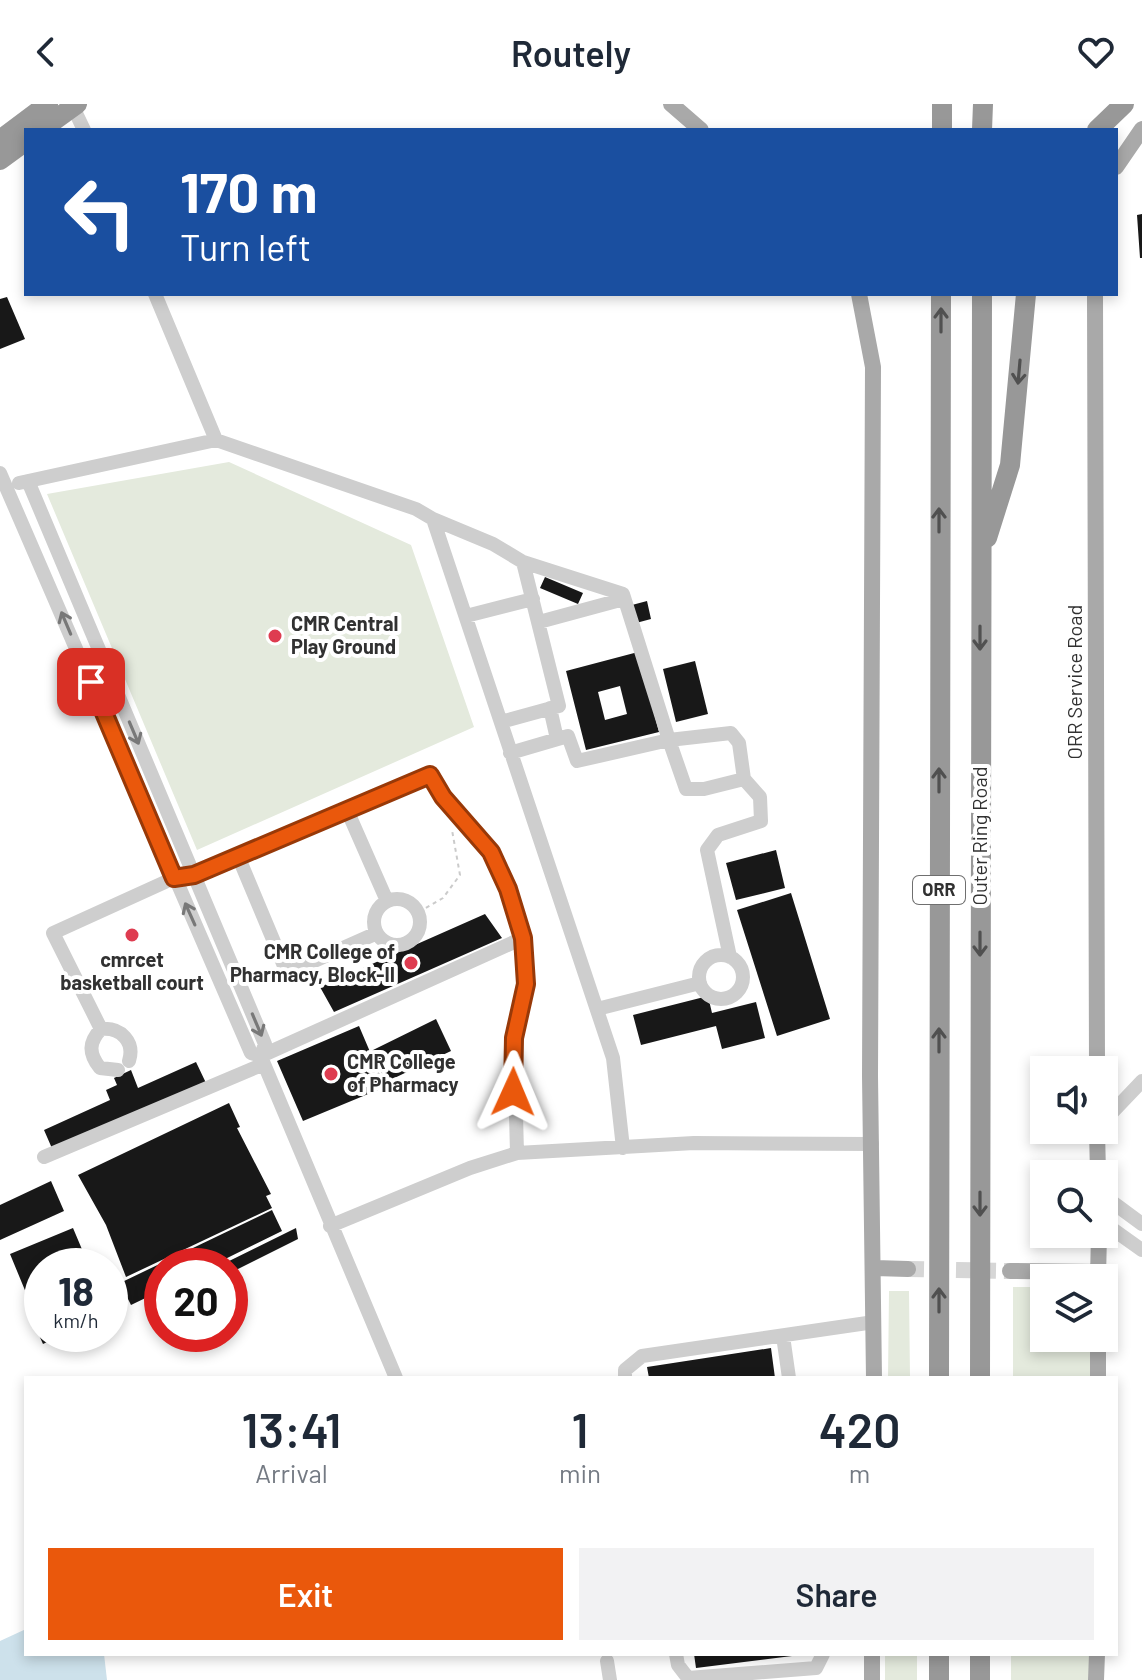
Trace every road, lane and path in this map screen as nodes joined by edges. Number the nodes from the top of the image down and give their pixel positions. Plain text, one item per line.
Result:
1 (48, 104) edge
2 (671, 104) edge
3 (942, 104) edge
4 (983, 104) edge
5 (1124, 104) edge
6 (75, 105) edge
7 (44, 128) edge
8 (83, 128) edge
9 (699, 128) edge
10 (942, 128) edge
11 (982, 128) edge
12 (1099, 128) edge
13 (1142, 129) edge
14 (0, 140) edge
15 (24, 142) edge
16 (0, 160) edge
17 (1118, 164) edge
18 (156, 296) edge
19 (859, 296) edge
20 (941, 296) edge
21 (982, 296) edge
22 (1026, 296) edge
23 (1095, 296) edge
24 (216, 440) junction
25 (4, 479) edge
26 (28, 481) junction
27 (433, 519) junction
28 (980, 560) junction
29 (523, 562) junction
30 (533, 599) junction
31 (624, 599) junction
32 (466, 616) junction
33 (539, 622) junction
34 (550, 708) junction
35 (501, 722) junction
36 (557, 739) junction
37 (669, 740) junction
38 (510, 753) junction
39 (744, 779) junction
40 (347, 810) junction
41 (451, 824) dead end
42 (238, 856) junction
43 (194, 875) junction
44 (174, 878) junction
45 (387, 901) junction
46 (419, 912) junction
47 (377, 933) junction
48 (523, 938) junction
49 (730, 957) junction
50 (700, 983) junction
51 (597, 1009) junction
52 (101, 1029) junction
53 (1097, 1056) edge
54 (262, 1060) junction
55 (1142, 1081) edge
56 (1118, 1106) edge
57 (872, 1144) junction
58 (623, 1148) junction
59 (517, 1153) junction
60 (44, 1157) dead end
61 (1118, 1206) edge
62 (1142, 1224) edge
63 (330, 1226) junction
64 (1118, 1233) edge
65 (1142, 1250) edge
66 (875, 1268) junction
67 (908, 1269) tunnel mouth
68 (1010, 1271) tunnel mouth
69 (1030, 1272) edge
70 (874, 1322) junction
71 (783, 1336) junction
72 (1098, 1352) edge
73 (395, 1376) edge
74 (625, 1376) edge
75 (789, 1376) edge
76 (874, 1376) edge
77 (939, 1376) edge
78 (980, 1376) edge
79 (1098, 1376) edge
80 (676, 1656) edge
81 (822, 1656) edge
82 (872, 1656) edge
83 (939, 1656) edge
84 (980, 1656) edge
85 (1097, 1656) edge
86 (607, 1661) dead end
87 (610, 1680) edge
88 (872, 1680) edge
89 (939, 1680) edge
90 (980, 1680) edge
91 (1096, 1680) edge

1 - 14 highway
2 - 9 main road
3 - 10 highway
4 - 11 highway
5 - 12 highway
6 - 7 highway
6 - 8 street
13 - 17 main road
15 - 16 highway
18 - 24 street
19 - 57 main road
77 -> 20 highway, Outer Ring Road / ORR
21 - 28 highway, Outer Ring Road / ORR
22 -> 28 highway
23 - 53 main road, ORR Service Road
24 - 26 street
24 - 27 street
25 - 26 street
44 -> 25 street
26 -> 43 street
27 - 29 street
27 - 32 street
28 -> 78 highway, Outer Ring Road / ORR
29 - 30 street
29 - 31 street
30 - 32 street
30 - 33 street
31 - 33 street
31 - 37 street
32 - 35 street
33 - 34 street
34 - 35 street
34 - 36 street
35 - 38 street
36 - 37 street
36 - 38 street
37 - 39 street
37 - 39 street
38 - 51 street
39 - 49 street
40 - 42 street
40 - 45 street
40 - 48 street
41 - 46 path
42 - 43 street
42 - 47 street
43 - 44 street
43 -> 54 street
44 - 52 street
54 -> 44 street
45 - 46 street
45 - 47 street
46 - 47 street
48 - 54 street
48 - 59 street
49 - 50 street
49 - 50 street
50 - 51 street
51 - 58 street
52 - 52 street
54 - 60 street
54 - 63 street
55 - 56 street
57 - 58 street
57 - 66 main road
58 - 59 street
59 - 63 street
61 - 62 street
63 - 73 street
64 - 65 street
66 - 67 main road
66 - 70 main road
68 - 69 main road
70 - 71 street
70 - 76 main road
71 - 74 street
71 - 75 street
72 - 79 main road
80 - 81 street
82 - 88 main road
83 - 89 highway
84 - 90 highway
85 - 91 main road
86 - 87 street

